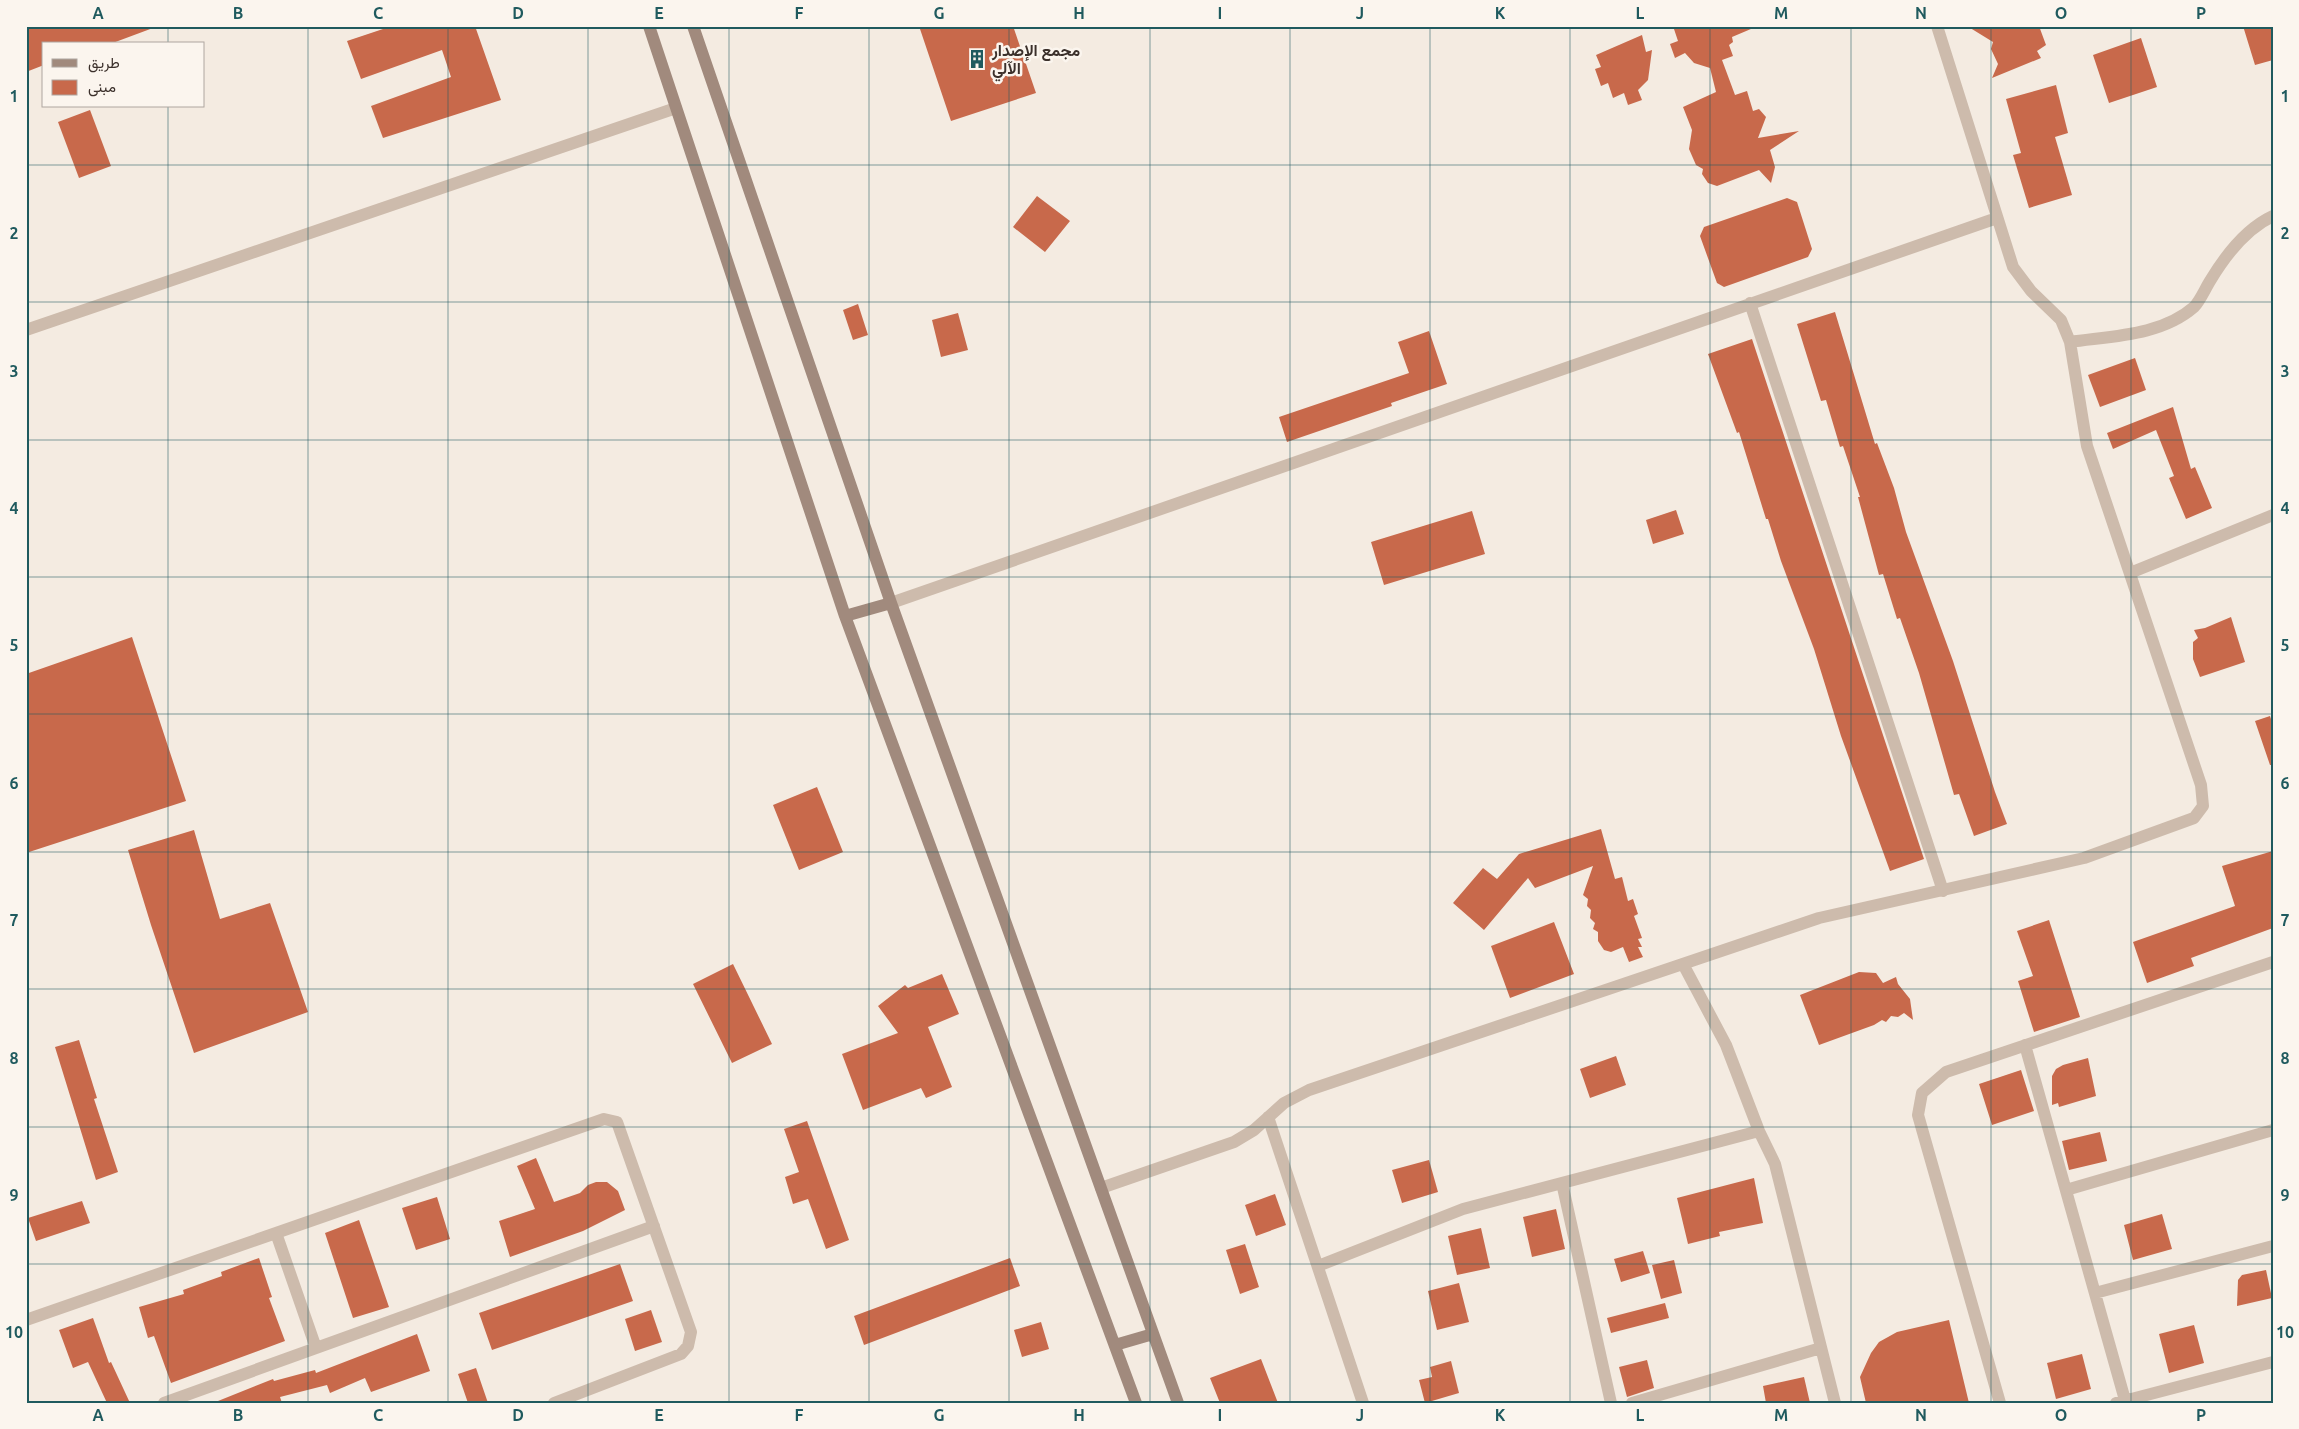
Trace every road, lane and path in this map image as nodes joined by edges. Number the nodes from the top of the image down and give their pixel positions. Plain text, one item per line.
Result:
1 (649, 26) edge
2 (693, 26) edge
3 (1937, 26) edge
4 (676, 108) junction
5 (2273, 216) edge
6 (1997, 218) junction
7 (1750, 303) junction
8 (26, 330) edge
9 (2070, 342) junction
10 (2273, 515) edge
11 (2130, 573) junction
12 (891, 603) junction
13 (845, 616) junction
14 (1943, 891) junction
15 (2273, 962) edge
16 (1683, 964) junction
17 (2026, 1046) junction
18 (1268, 1117) junction
19 (2273, 1130) edge
20 (1758, 1131) junction
21 (1562, 1183) junction
22 (1101, 1188) junction
23 (2066, 1190) junction
24 (654, 1226) junction
25 (276, 1233) junction
26 (2273, 1246) edge
27 (1318, 1266) junction
28 (2095, 1293) junction
29 (26, 1320) edge
30 (1153, 1334) junction
31 (1115, 1345) junction
32 (316, 1348) junction
33 (1821, 1348) junction
34 (2273, 1362) edge
35 (2120, 1402) edge
36 (164, 1403) edge
37 (554, 1403) edge
38 (1136, 1403) edge
39 (1178, 1403) edge
40 (1363, 1403) edge
41 (1611, 1403) edge
42 (1632, 1403) edge
43 (1835, 1403) edge
44 (2000, 1403) edge

1 - 4 main road
2 - 12 main road
3 - 6 street
4 - 8 street
4 - 13 main road
5 - 9 street
6 - 7 street
6 - 9 street
7 - 12 street
7 - 14 street
9 - 11 street
10 - 11 street
11 - 14 street
12 - 13 main road
12 - 22 main road
13 - 31 main road
14 - 16 street
15 - 17 street
16 - 18 street
16 - 20 street
17 - 23 street
17 - 44 street
18 - 22 street
18 - 27 street
19 - 23 street
20 - 21 street
20 - 33 street
21 - 27 street
21 - 41 street
22 - 30 main road
23 - 28 street
24 - 25 street
24 - 32 street
24 - 37 street
25 - 29 street
25 - 32 street
26 - 28 street
27 - 40 street
28 - 35 street
30 - 31 main road
30 - 39 main road
31 - 38 main road
32 - 36 street
33 - 42 street
33 - 43 street
34 - 35 street

